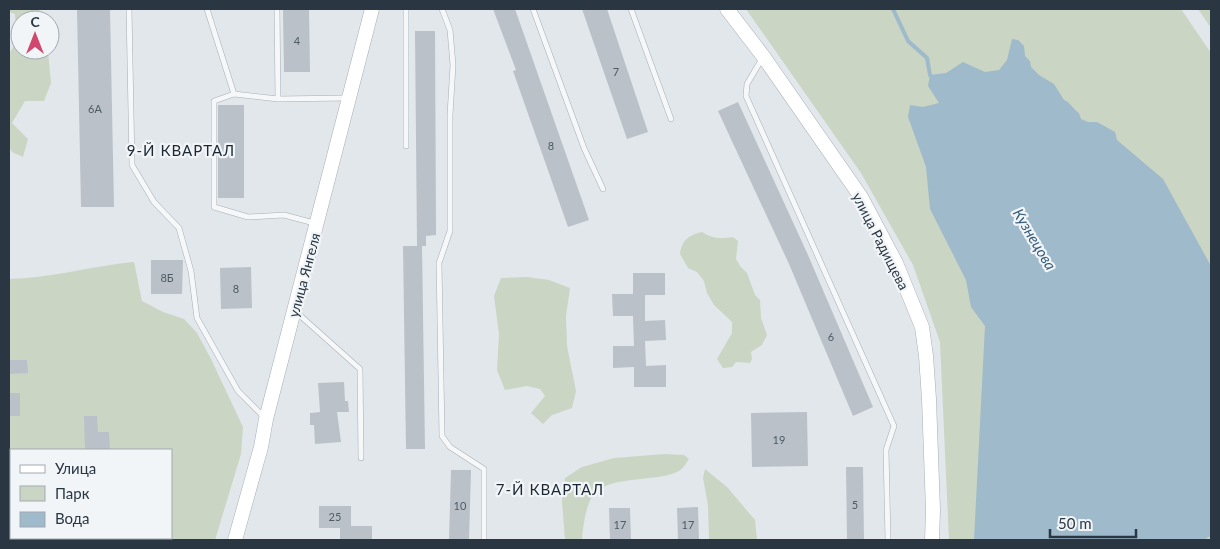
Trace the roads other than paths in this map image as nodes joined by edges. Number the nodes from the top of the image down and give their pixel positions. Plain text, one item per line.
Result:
1 (129, 9) edge
2 (207, 9) edge
3 (277, 9) edge
4 (406, 9) edge
5 (442, 9) edge
6 (533, 9) edge
7 (631, 9) edge
8 (728, 9) edge
9 (371, 10) edge
10 (763, 56) junction
11 (234, 94) junction
12 (349, 98) junction
13 (278, 99) junction
14 (670, 119) dead end
15 (406, 146) dead end
16 (603, 189) dead end
17 (317, 224) junction
18 (294, 311) junction
19 (266, 419) junction
20 (361, 458) dead end
21 (235, 540) edge
22 (484, 540) edge
23 (888, 540) edge
24 (932, 540) edge

1 - 19 lane
2 - 11 lane
3 - 13 lane
4 - 15 lane
5 - 22 lane
6 - 16 lane
7 - 14 lane
8 - 10 street, улица Радищева
9 - 12 street, улица Янгеля
10 - 23 lane
10 - 24 street, улица Радищева
11 - 13 lane
11 - 17 lane
12 - 13 lane
12 - 17 street, улица Янгеля
17 - 18 street, улица Янгеля
18 - 19 street, улица Янгеля
18 - 20 lane
19 - 21 street, улица Янгеля

